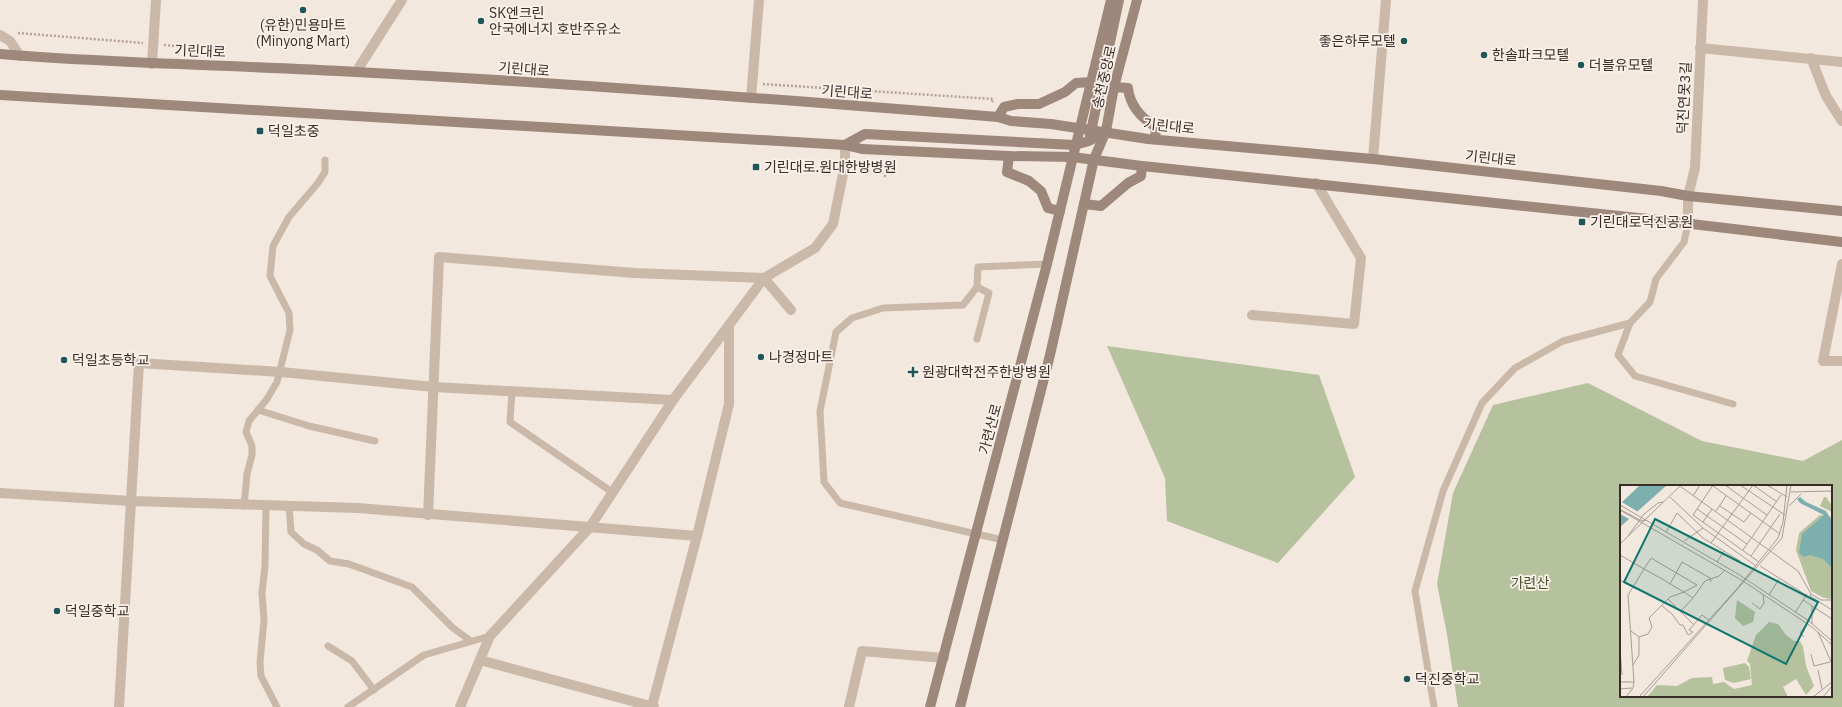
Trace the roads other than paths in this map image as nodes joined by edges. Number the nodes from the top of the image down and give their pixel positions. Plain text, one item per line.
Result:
1 (156, 0) edge
2 (402, 0) edge
3 (759, 0) edge
4 (1111, 0) edge
5 (1119, 0) edge
6 (1137, 0) edge
7 (1386, 0) edge
8 (1703, 0) edge
9 (0, 35) edge
10 (1700, 48) junction
11 (0, 54) edge
12 (20, 56) junction
13 (1810, 58) junction
14 (1842, 62) edge
15 (152, 64) junction
16 (356, 72) junction
17 (1091, 82) junction
18 (1114, 86) junction
19 (0, 95) edge
20 (752, 98) junction
21 (994, 117) junction
22 (1842, 121) edge
23 (1080, 129) junction
24 (1091, 130) junction
25 (1106, 131) junction
26 (1155, 139) junction
27 (1089, 141) junction
28 (845, 145) junction
29 (1075, 145) junction
30 (1009, 156) junction
31 (1072, 157) junction
32 (1094, 159) junction
33 (1373, 159) junction
34 (325, 160) dead end
35 (1142, 166) junction
36 (1316, 184) junction
37 (1688, 196) junction
38 (1084, 204) junction
39 (1842, 211) edge
40 (1060, 212) junction
41 (1688, 224) junction
42 (1842, 242) edge
43 (1048, 264) junction
44 (1842, 264) edge
45 (764, 278) junction
46 (977, 287) junction
47 (791, 310) dead end
48 (1252, 315) dead end
49 (1630, 323) junction
50 (729, 325) junction
51 (977, 339) dead end
52 (1842, 361) edge
53 (281, 372) junction
54 (434, 387) junction
55 (512, 391) junction
56 (673, 400) junction
57 (1733, 404) dead end
58 (258, 410) junction
59 (375, 441) dead end
60 (612, 492) junction
61 (0, 493) edge
62 (131, 501) junction
63 (244, 506) junction
64 (266, 506) junction
65 (289, 506) junction
66 (428, 515) junction
67 (590, 527) junction
68 (976, 535) junction
69 (697, 536) junction
70 (1003, 540) junction
71 (490, 636) junction
72 (471, 641) junction
73 (328, 646) dead end
74 (944, 658) junction
75 (480, 660) junction
76 (374, 690) junction
77 (653, 706) edge
78 (119, 707) edge
79 (277, 707) edge
80 (348, 707) edge
81 (460, 707) edge
82 (849, 707) edge
83 (930, 707) edge
84 (960, 707) edge
85 (1434, 707) edge

1 - 15 street
2 - 16 street
3 - 20 street
4 - 17 street, 송천중앙로
5 - 24 street
6 - 18 street, 송천중앙로
7 - 33 street
8 - 10 street, 덕진연못3길
9 - 12 street
10 - 13 street
10 - 37 street, 덕진연못3길
11 - 12 street, 기린대로
12 - 15 street, 기린대로
13 - 14 street
13 - 22 street
15 - 16 street, 기린대로
16 - 20 street, 기린대로
17 - 21 street
17 - 23 street, 송천중앙로
18 - 25 street, 송천중앙로
18 - 26 street
19 - 28 street
20 - 21 street, 기린대로
21 - 23 street, 기린대로
23 - 24 street, 기린대로
23 - 29 street, 송천중앙로
24 - 25 street, 기린대로
24 - 27 street
25 - 26 street, 기린대로
25 - 27 street
25 - 32 street, 송천중앙로
26 - 33 street, 기린대로
27 - 29 street
27 - 32 street
28 - 29 street
28 - 30 street
28 - 45 street
29 - 31 street, 송천중앙로
30 - 31 street
30 - 40 street
31 - 32 street
31 - 40 street, 가련산로
32 - 35 street
32 - 38 street
33 - 37 street, 기린대로
34 - 53 lane
35 - 36 street
35 - 38 street
36 - 41 street
36 - 48 street
37 - 39 street, 기린대로
37 - 41 street
38 - 70 street
40 - 43 street, 가련산로
41 - 42 street
41 - 49 lane
43 - 46 lane
43 - 68 street, 가련산로
44 - 52 street
45 - 47 street
45 - 50 street
45 - 54 street
46 - 51 lane
46 - 68 lane
49 - 57 lane
49 - 85 lane
50 - 56 street
50 - 69 street
53 - 54 street
53 - 58 lane
53 - 62 street
54 - 55 street
54 - 66 street
55 - 56 street
55 - 60 lane
56 - 60 street
58 - 59 lane
58 - 63 lane
60 - 67 street
61 - 62 street
62 - 63 street
62 - 78 street
63 - 64 street
64 - 65 street
64 - 79 lane
65 - 66 street
65 - 72 lane
66 - 67 street
67 - 69 street
67 - 71 street
68 - 70 lane
68 - 74 street, 가련산로
69 - 77 street
70 - 84 street
71 - 72 lane
71 - 75 street
72 - 76 lane
73 - 76 lane
74 - 82 street
74 - 83 street, 가련산로
75 - 77 street
75 - 81 street
76 - 80 lane

